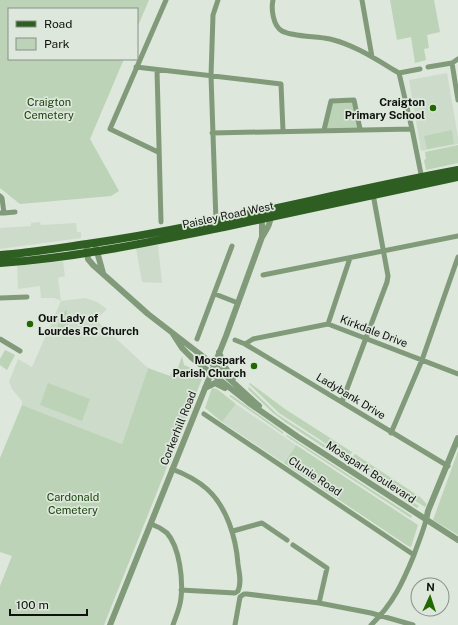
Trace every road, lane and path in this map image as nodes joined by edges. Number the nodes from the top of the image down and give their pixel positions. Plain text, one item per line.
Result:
1 (166, 0) edge
2 (218, 0) edge
3 (273, 0) edge
4 (362, 0) edge
5 (372, 57) junction
6 (458, 59) edge
7 (452, 63) junction
8 (136, 67) junction
9 (428, 67) dead end
10 (420, 69) dead end
11 (156, 70) junction
12 (399, 73) junction
13 (211, 76) junction
14 (458, 100) edge
15 (412, 129) junction
16 (324, 130) junction
17 (360, 130) junction
18 (283, 131) junction
19 (212, 133) junction
20 (158, 152) junction
21 (458, 170) edge
22 (458, 177) edge
23 (422, 180) junction
24 (372, 190) junction
25 (0, 196) edge
26 (15, 212) dead end
27 (2, 213) edge
28 (270, 213) junction
29 (261, 215) junction
30 (161, 222) dead end
31 (217, 225) junction
32 (458, 236) edge
33 (262, 237) junction
34 (232, 246) dead end
35 (95, 247) junction
36 (86, 248) junction
37 (384, 250) junction
38 (0, 255) edge
39 (458, 257) edge
40 (350, 258) junction
41 (0, 263) edge
42 (103, 273) junction
43 (263, 275) dead end
44 (215, 294) junction
45 (27, 297) dead end
46 (0, 298) edge
47 (238, 303) junction
48 (328, 324) junction
49 (173, 334) junction
50 (367, 338) junction
51 (0, 339) edge
52 (197, 339) dead end
53 (235, 340) dead end
54 (245, 344) junction
55 (20, 352) dead end
56 (219, 352) junction
57 (203, 357) junction
58 (422, 360) junction
59 (214, 365) junction
60 (210, 373) junction
61 (458, 374) edge
62 (204, 388) junction
63 (243, 390) junction
64 (249, 402) junction
65 (342, 402) junction
66 (204, 414) dead end
67 (273, 419) junction
68 (391, 433) junction
69 (458, 438) edge
70 (448, 466) junction
71 (172, 469) junction
72 (426, 520) junction
73 (151, 524) junction
74 (232, 531) junction
75 (287, 540) dead end
76 (458, 540) edge
77 (293, 544) dead end
78 (414, 555) junction
79 (181, 590) junction
80 (240, 593) junction
81 (319, 603) junction
82 (381, 615) junction
83 (110, 625) edge
84 (173, 625) edge
85 (235, 625) edge
86 (371, 625) edge
87 (414, 625) edge

1 - 8 street
2 - 13 street
3 - 5 street
4 - 5 street
5 - 12 street
6 - 7 street
7 - 9 street
7 - 14 street
8 - 11 street
8 - 20 street
10 - 12 street
11 - 13 street
11 - 20 street
12 - 15 street
13 - 18 street
13 - 19 street
15 - 17 street
15 - 23 street
16 - 17 street
16 - 17 street
16 - 18 street
18 - 19 street
19 - 31 street
20 - 30 street
21 - 23 main road, Paisley Road West
22 - 23 main road, Paisley Road West
23 - 24 main road, Paisley Road West
24 - 28 main road, Paisley Road West
24 - 37 street
25 - 27 street
26 - 27 street
28 - 29 main road, Paisley Road West
28 - 33 street, Corkerhill Road
29 - 31 main road, Paisley Road West
29 - 33 street, Corkerhill Road
31 - 35 main road, Paisley Road West
32 - 37 street
33 - 47 street, Corkerhill Road
34 - 44 street
35 - 36 main road, Paisley Road West
35 - 42 street, Mosspark Boulevard
36 - 38 main road, Paisley Road West
36 - 41 main road, Paisley Road West
36 - 42 street, Mosspark Boulevard
37 - 40 street
37 - 50 street
39 - 58 street
40 - 43 street
40 - 48 street
42 - 49 street, Mosspark Boulevard
44 - 47 street
44 - 52 street
45 - 46 street
47 - 56 street, Corkerhill Road
48 - 50 street, Kirkdale Drive
48 - 54 street, Kirkdale Drive
49 - 57 street, Mosspark Boulevard
49 - 60 street, Mosspark Boulevard
50 - 58 street, Kirkdale Drive
50 - 65 street
51 - 55 street
53 - 54 street
54 - 65 street, Ladybank Drive
56 - 57 street
56 - 59 street, Corkerhill Road
56 - 63 street
57 - 59 street, Mosspark Boulevard
58 - 61 street, Kirkdale Drive
58 - 68 street
59 - 60 street, Corkerhill Road
59 - 63 street, Mosspark Boulevard
60 - 62 street, Corkerhill Road
60 - 64 street, Mosspark Boulevard
62 - 64 street
62 - 71 street, Corkerhill Road
63 - 67 street, Mosspark Boulevard
64 - 67 street, Mosspark Boulevard
65 - 68 street, Ladybank Drive
66 - 78 street, Clunie Road
67 - 72 street, Mosspark Boulevard
68 - 70 street, Ladybank Drive
69 - 70 street
70 - 72 street
71 - 73 street, Corkerhill Road
71 - 74 street
72 - 76 street, Mosspark Boulevard
72 - 78 street
73 - 79 street
73 - 83 street, Corkerhill Road
74 - 75 street
74 - 80 street
77 - 81 street
78 - 82 street
79 - 80 street
79 - 84 street
80 - 81 street
80 - 85 street
81 - 82 street
82 - 86 street
82 - 87 street

